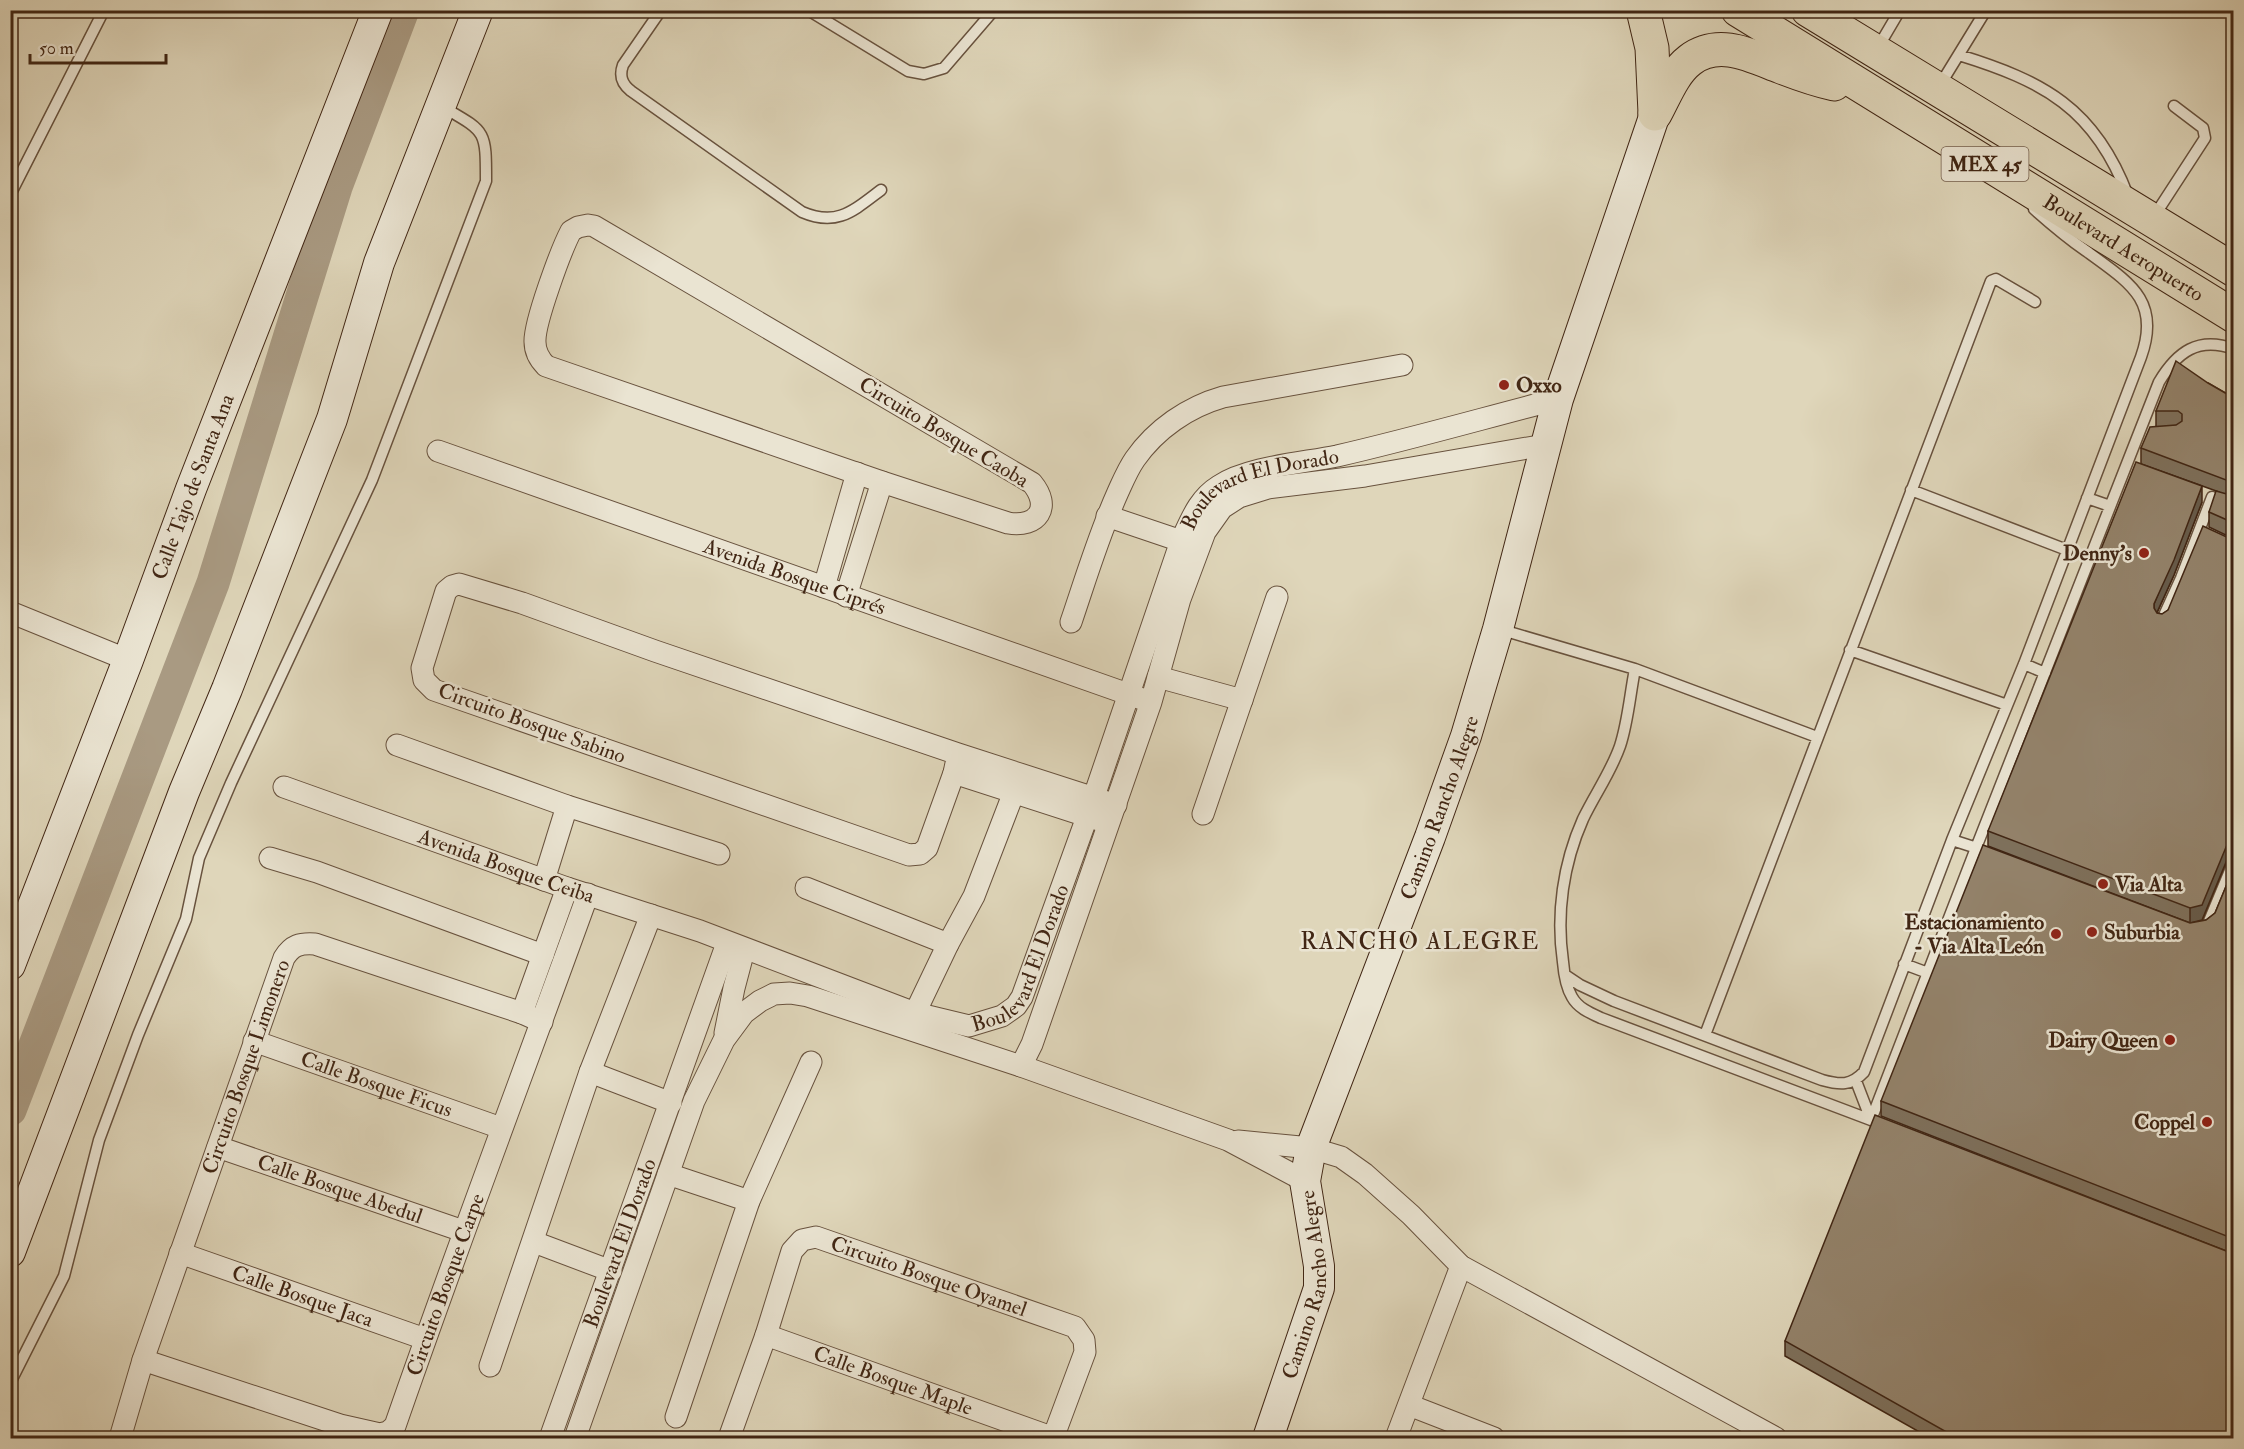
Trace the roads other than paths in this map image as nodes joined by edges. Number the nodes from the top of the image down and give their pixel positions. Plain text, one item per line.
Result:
1 (104, 10) edge
2 (378, 10) edge
3 (478, 10) edge
4 (662, 10) edge
5 (808, 10) edge
6 (994, 10) edge
7 (1643, 10) edge
8 (1738, 10) edge
9 (1808, 10) edge
10 (1900, 10) edge
11 (1986, 10) edge
12 (1875, 52) junction
13 (1959, 55) junction
14 (1864, 89) junction
15 (1936, 91) junction
16 (441, 106) junction
17 (2174, 106) dead end
18 (1655, 114) junction
19 (1992, 169) junction
20 (881, 190) dead end
21 (10, 195) edge
22 (2142, 215) junction
23 (2234, 270) edge
24 (2035, 302) dead end
25 (2234, 316) edge
26 (2234, 349) edge
27 (1402, 365) dead end
28 (1558, 399) junction
29 (1475, 420) junction
30 (1545, 445) junction
31 (1360, 449) junction
32 (438, 451) dead end
33 (1480, 455) junction
34 (857, 473) junction
35 (1365, 476) junction
36 (882, 482) junction
37 (1911, 490) junction
38 (2201, 493) edge
39 (2086, 498) junction
40 (2110, 506) junction
41 (1107, 516) junction
42 (1181, 541) junction
43 (2067, 550) junction
44 (825, 587) junction
45 (846, 596) junction
46 (1277, 597) dead end
47 (10, 612) edge
48 (1071, 622) dead end
49 (2161, 622) edge
50 (1498, 629) junction
51 (1850, 650) junction
52 (128, 660) junction
53 (2024, 664) junction
54 (1635, 669) junction
55 (2045, 673) junction
56 (1158, 677) junction
57 (1129, 695) junction
58 (1242, 700) junction
59 (1151, 702) junction
60 (2007, 705) junction
61 (1817, 737) junction
62 (397, 745) dead end
63 (956, 763) junction
64 (284, 787) dead end
65 (1014, 792) junction
66 (567, 806) junction
67 (1090, 807) junction
68 (1113, 814) junction
69 (1203, 814) dead end
70 (1952, 840) junction
71 (1981, 850) junction
72 (719, 854) dead end
73 (270, 858) dead end
74 (2234, 861) edge
75 (544, 880) junction
76 (567, 888) junction
77 (806, 888) dead end
78 (588, 894) junction
79 (651, 915) junction
80 (17, 928) edge
81 (2196, 931) edge
82 (948, 944) junction
83 (736, 946) junction
84 (543, 955) junction
85 (1905, 964) junction
86 (10, 965) edge
87 (1928, 974) junction
88 (1565, 975) junction
89 (522, 1013) junction
90 (915, 1013) junction
91 (542, 1022) junction
92 (1705, 1035) junction
93 (724, 1040) junction
94 (254, 1041) junction
95 (811, 1062) dead end
96 (1021, 1066) junction
97 (590, 1072) junction
98 (1856, 1081) junction
99 (671, 1103) junction
100 (1877, 1122) junction
101 (501, 1128) junction
102 (1228, 1140) junction
103 (218, 1147) junction
104 (1311, 1148) junction
105 (668, 1174) junction
106 (1305, 1181) junction
107 (749, 1201) junction
108 (463, 1231) junction
109 (534, 1242) junction
110 (10, 1252) edge
111 (180, 1253) junction
112 (1461, 1266) junction
113 (611, 1271) junction
114 (766, 1335) junction
115 (425, 1340) junction
116 (143, 1360) junction
117 (490, 1366) dead end
118 (10, 1383) edge
119 (1409, 1406) junction
120 (676, 1417) dead end
121 (338, 1432) edge
122 (577, 1433) edge
123 (599, 1435) edge
124 (120, 1438) edge
125 (550, 1438) edge
126 (729, 1438) edge
127 (1053, 1438) edge
128 (1268, 1438) edge
129 (1396, 1438) edge
130 (1494, 1438) edge
131 (1776, 1438) edge

1 - 21 lane
2 - 52 street, Calle Tajo de Santa Ana
3 - 16 street
4 - 20 lane
5 - 6 lane
7 - 18 highway
8 - 14 highway, Boulevard Aeropuerto / MEX 45
9 - 12 highway, Boulevard Aeropuerto / MEX 45
10 - 12 lane
11 - 13 lane
12 - 15 highway, Boulevard Aeropuerto / MEX 45
13 - 15 lane
13 - 22 lane
14 - 18 highway
14 - 19 highway, Boulevard Aeropuerto / MEX 45
15 - 22 highway, Boulevard Aeropuerto / MEX 45
16 - 110 street
16 - 118 lane
17 - 22 lane
18 - 28 street
19 - 25 highway, Boulevard Aeropuerto / MEX 45
19 - 39 lane
22 - 23 highway, Boulevard Aeropuerto / MEX 45
24 - 37 lane
26 - 40 lane
27 - 41 street
28 - 29 street, Boulevard El Dorado
28 - 30 street
29 - 31 street, Boulevard El Dorado
29 - 33 street
30 - 33 street, Boulevard El Dorado
30 - 50 street, Camino Rancho Alegre
31 - 35 street
31 - 42 street, Boulevard El Dorado
32 - 44 street, Avenida Bosque Ciprés
33 - 35 street, Boulevard El Dorado
34 - 36 street, Circuito Bosque Caoba
34 - 36 street, Circuito Bosque Caoba
34 - 44 street
35 - 56 street, Boulevard El Dorado
36 - 45 street
37 - 43 lane
37 - 51 lane
38 - 49 lane
39 - 40 lane
39 - 43 lane
40 - 55 lane
41 - 42 street
41 - 48 street
42 - 57 street, Boulevard El Dorado
43 - 53 lane
44 - 45 street, Avenida Bosque Ciprés
45 - 57 street, Avenida Bosque Ciprés
46 - 58 street
47 - 52 street
50 - 54 lane
50 - 104 street, Camino Rancho Alegre
51 - 60 lane
51 - 61 lane
52 - 80 street, Calle Tajo de Santa Ana
53 - 55 lane
53 - 60 lane
54 - 61 lane
54 - 88 lane
55 - 71 lane
56 - 58 street
56 - 59 street, Boulevard El Dorado
57 - 59 street, Avenida Bosque Ciprés
57 - 67 street, Boulevard El Dorado
58 - 69 street
59 - 68 street, Boulevard El Dorado
60 - 70 lane
61 - 92 lane
62 - 66 street
63 - 63 street, Circuito Bosque Sabino
63 - 65 street, Circuito Bosque Sabino
63 - 67 street, Circuito Bosque Sabino
64 - 75 street, Avenida Bosque Ceiba
65 - 67 street, Circuito Bosque Sabino
65 - 82 street
66 - 72 street
66 - 75 street
67 - 68 street, Circuito Bosque Sabino
67 - 90 street, Boulevard El Dorado
68 - 96 street, Boulevard El Dorado
70 - 71 lane
70 - 85 lane
71 - 87 lane
73 - 84 street
74 - 81 lane
75 - 76 street, Avenida Bosque Ceiba
76 - 78 street, Avenida Bosque Ceiba
76 - 84 street
77 - 82 street
78 - 79 street, Avenida Bosque Ceiba
78 - 91 street, Circuito Bosque Carpe
79 - 83 street, Avenida Bosque Ceiba
79 - 97 street
80 - 86 street, Calle Tajo de Santa Ana
82 - 90 street
83 - 90 street, Boulevard El Dorado
83 - 93 street
83 - 99 street, Boulevard El Dorado
84 - 89 street
85 - 87 lane
85 - 98 lane
87 - 100 lane
88 - 92 lane
88 - 100 lane
89 - 91 street, Circuito Bosque Limonero
89 - 94 street, Circuito Bosque Limonero
91 - 101 street, Circuito Bosque Carpe
92 - 98 lane
93 - 96 street, Boulevard El Dorado
93 - 105 street, Boulevard El Dorado
94 - 101 street, Calle Bosque Ficus
94 - 103 street, Circuito Bosque Limonero
95 - 107 street
96 - 102 street, Boulevard El Dorado
97 - 99 street
97 - 109 street
98 - 100 lane
99 - 113 street, Boulevard El Dorado
101 - 108 street, Circuito Bosque Carpe
102 - 104 street, Boulevard El Dorado
102 - 106 street, Boulevard El Dorado
103 - 108 street, Calle Bosque Abedul
103 - 111 street, Circuito Bosque Limonero
104 - 106 street, Camino Rancho Alegre
104 - 112 street, Boulevard El Dorado
105 - 107 street
105 - 122 street, Boulevard El Dorado
106 - 128 street, Camino Rancho Alegre
107 - 120 street
108 - 115 street, Circuito Bosque Carpe
109 - 113 street
109 - 117 street
111 - 115 street, Calle Bosque Jaca
111 - 116 street, Circuito Bosque Limonero
112 - 119 street
112 - 131 street, Boulevard El Dorado
113 - 125 street, Boulevard El Dorado
114 - 126 street, Circuito Bosque Oyamel
114 - 127 street, Calle Bosque Maple
114 - 127 street, Circuito Bosque Oyamel
115 - 121 street, Circuito Bosque Carpe
116 - 121 street, Circuito Bosque Carpe
116 - 124 street, Circuito Bosque Limonero
119 - 129 street
119 - 130 street
122 - 123 street

